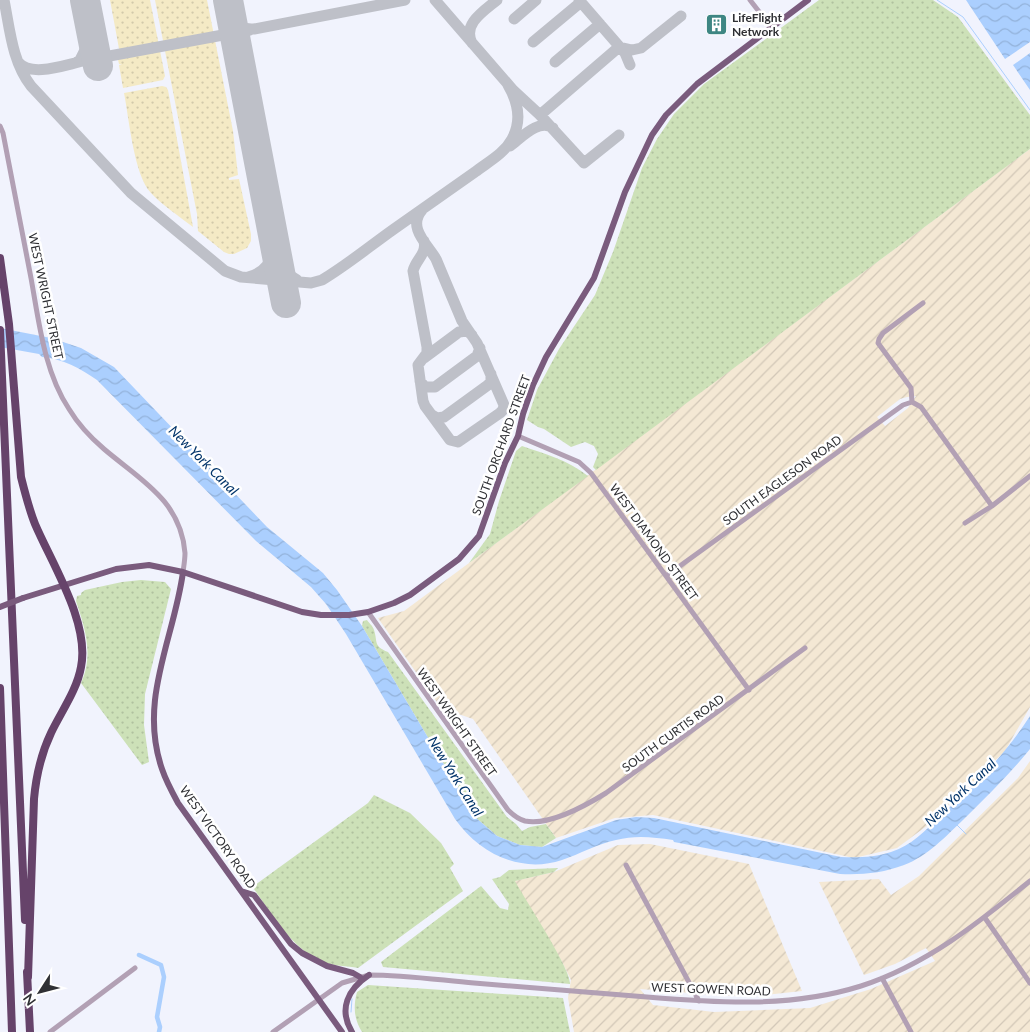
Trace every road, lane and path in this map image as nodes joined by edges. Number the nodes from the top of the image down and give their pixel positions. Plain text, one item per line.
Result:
1 (750, 0) edge
2 (808, 0) edge
3 (771, 27) junction
4 (0, 126) edge
5 (0, 258) edge
6 (923, 303) dead end
7 (0, 330) edge
8 (1, 353) edge
9 (912, 402) junction
10 (518, 436) junction
11 (1030, 476) edge
12 (992, 506) junction
13 (965, 523) dead end
14 (183, 572) junction
15 (666, 576) junction
16 (63, 585) junction
17 (0, 607) edge
18 (368, 612) junction
19 (805, 648) dead end
20 (0, 688) edge
21 (749, 690) junction
22 (545, 820) joint
23 (0, 856) edge
24 (626, 865) dead end
25 (1030, 882) edge
26 (241, 891) junction
27 (7, 907) junction
28 (985, 918) junction
29 (135, 968) dead end
30 (368, 975) junction
31 (28, 976) junction
32 (360, 977) junction
33 (882, 978) junction
34 (1030, 983) edge
35 (319, 999) junction
36 (699, 1001) junction
37 (51, 1031) edge
38 (12, 1032) edge
39 (30, 1032) edge
40 (273, 1032) edge
41 (342, 1032) edge
42 (352, 1032) edge
43 (911, 1032) edge

1 - 3 street
2 - 3 main road, SOUTH ORCHARD STREET
3 - 10 main road, SOUTH ORCHARD STREET
4 - 14 street, WEST WRIGHT STREET
5 - 16 highway
6 - 9 street
7 - 8 highway
8 - 31 highway
9 - 12 street
9 - 15 street, SOUTH EAGLESON ROAD
10 - 15 street, WEST DIAMOND STREET
10 - 18 main road, SOUTH ORCHARD STREET
11 - 12 street
12 - 13 street
14 - 16 main road, SOUTH ORCHARD STREET
14 - 18 main road, SOUTH ORCHARD STREET
14 - 26 main road, WEST VICTORY ROAD
15 - 21 street, WEST DIAMOND STREET
16 - 17 main road, SOUTH ORCHARD STREET, bridge
16 - 31 highway
18 - 22 street, WEST WRIGHT STREET
19 - 21 street, SOUTH CURTIS ROAD
20 - 27 highway
21 - 22 street, SOUTH CURTIS ROAD
23 - 27 highway
24 - 36 street
25 - 28 street, WEST GOWEN ROAD
26 - 32 main road
26 - 35 main road, WEST VICTORY ROAD
27 - 38 highway
28 - 33 street, WEST GOWEN ROAD
28 - 34 street
29 - 37 street
30 - 32 street, WEST GOWEN ROAD
30 - 36 street, WEST GOWEN ROAD
30 - 42 main road
31 - 39 highway
32 - 35 street
33 - 36 street, WEST GOWEN ROAD
33 - 43 street
35 - 40 street
35 - 41 main road, WEST VICTORY ROAD

